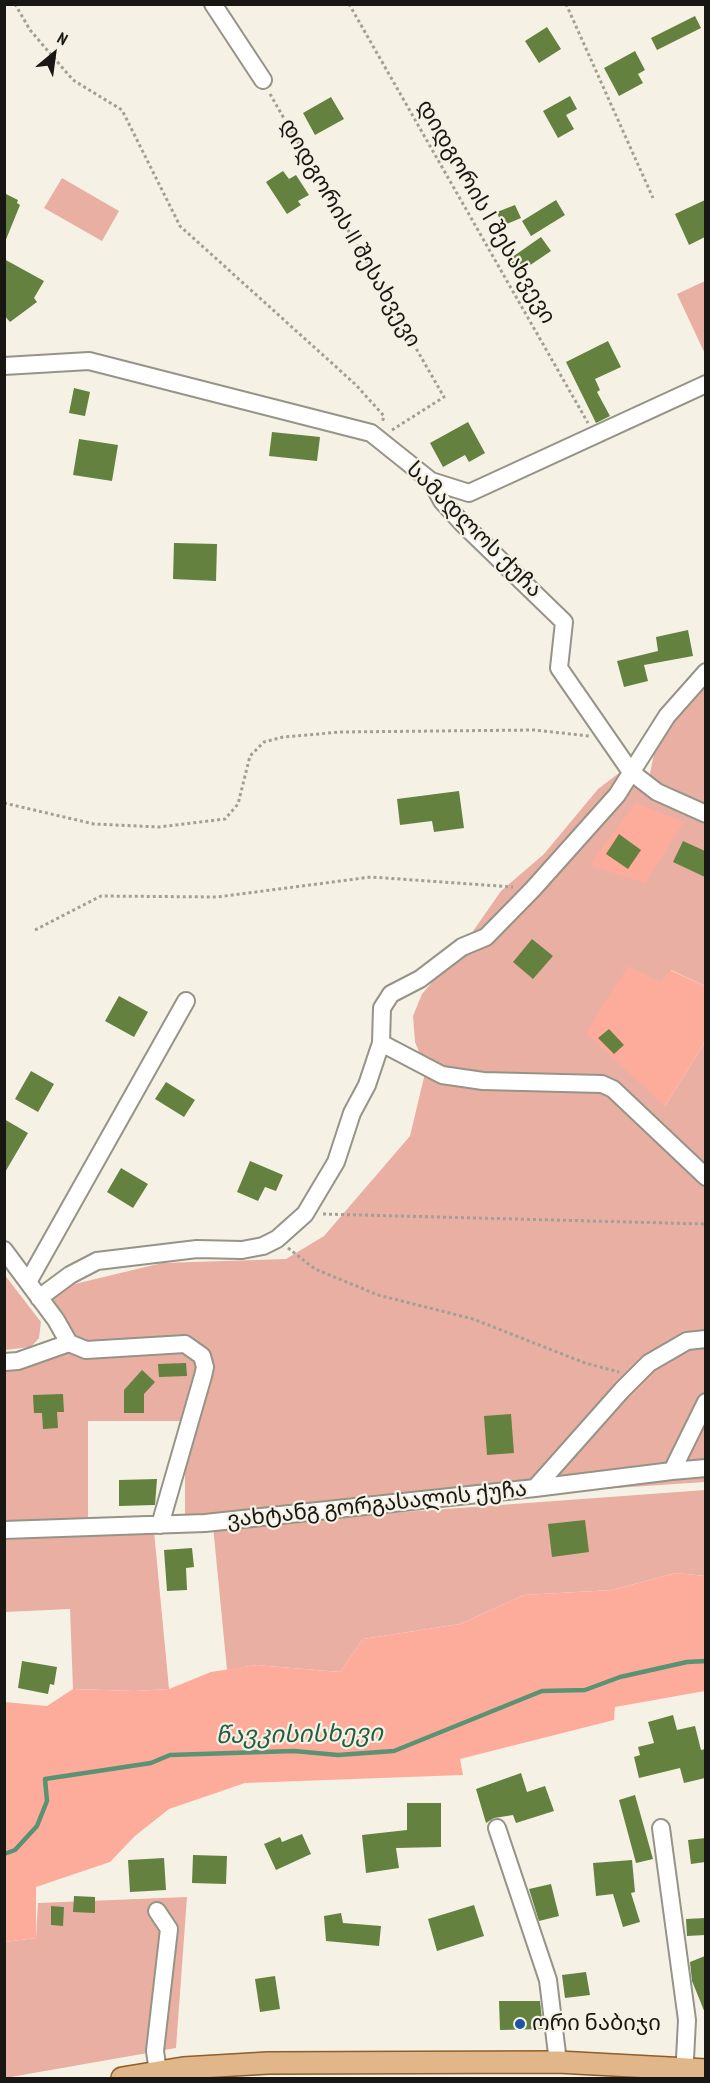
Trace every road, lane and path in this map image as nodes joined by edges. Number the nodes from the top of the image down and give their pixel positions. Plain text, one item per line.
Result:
1 (15, 4) edge
2 (213, 4) edge
3 (349, 4) edge
4 (566, 4) edge
5 (263, 80) joint
6 (653, 198) dead end
7 (4, 366) edge
8 (705, 384) edge
9 (595, 435) junction
10 (378, 439) junction
11 (431, 481) junction
12 (705, 672) edge
13 (606, 738) junction
14 (631, 772) junction
15 (4, 803) edge
16 (705, 814) edge
17 (533, 889) junction
18 (34, 930) dead end
19 (186, 1000) dead end
20 (381, 1043) junction
21 (705, 1177) edge
22 (305, 1214) junction
23 (705, 1224) edge
24 (277, 1239) junction
25 (4, 1250) edge
26 (27, 1282) junction
27 (39, 1298) junction
28 (705, 1339) edge
29 (69, 1343) junction
30 (4, 1362) edge
31 (635, 1377) junction
32 (705, 1401) edge
33 (705, 1468) edge
34 (672, 1471) junction
35 (535, 1488) junction
36 (160, 1525) junction
37 (4, 1530) edge
38 (497, 1828) dead end
39 (661, 1828) dead end
40 (157, 1911) dead end
41 (558, 2062) junction
42 (705, 2070) edge
43 (158, 2072) junction
44 (182, 2073) edge
45 (684, 2073) edge
46 (122, 2079) edge

1 - 10 path
2 - 5 street
3 - 9 path, დიდგორის I შესახვევი
4 - 6 path
5 - 10 path, დიდგორის II შესახვევი
7 - 10 street, სამადლოს ქუჩა
8 - 9 street
9 - 11 street
10 - 11 street, სამადლოს ქუჩა
11 - 13 street, სამადლოს ქუჩა
12 - 14 street
13 - 14 street, სამადლოს ქუჩა
13 - 15 path
14 - 16 street, სამადლოს ქუჩა
14 - 17 street
17 - 18 path
17 - 20 street
19 - 26 street
20 - 21 street
20 - 22 street
22 - 23 path
22 - 24 street
24 - 27 street
24 - 31 path
25 - 26 street
26 - 27 street
27 - 29 street
28 - 31 street
29 - 30 street
29 - 36 street
31 - 35 street
32 - 34 street
33 - 34 street, ვახტანგ გორგასალის ქუჩა
34 - 35 street, ვახტანგ გორგასალის ქუჩა
35 - 36 street, ვახტანგ გორგასალის ქუჩა
36 - 37 street, ვახტანგ გორგასალის ქუჩა
38 - 41 street
39 - 45 street
40 - 43 street
41 - 44 main road
41 - 45 main road
42 - 45 main road
43 - 44 main road
43 - 46 main road

